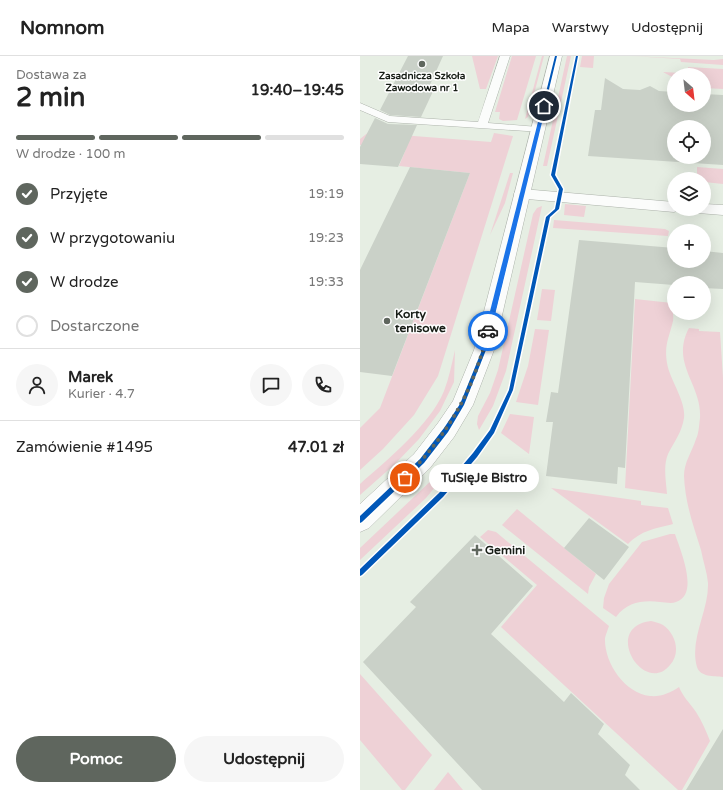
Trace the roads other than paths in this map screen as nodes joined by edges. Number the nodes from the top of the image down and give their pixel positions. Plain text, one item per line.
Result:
1 (505, 56) edge
2 (556, 56) edge
3 (360, 106) edge
4 (482, 126) junction
5 (538, 130) junction
6 (522, 194) junction
7 (667, 206) edge
8 (711, 209) edge
9 (723, 210) edge
10 (360, 520) edge

1 - 4 lane
2 - 5 street
3 - 4 lane
4 - 5 lane
5 - 6 street
6 - 7 street
6 - 10 street
8 - 9 street

